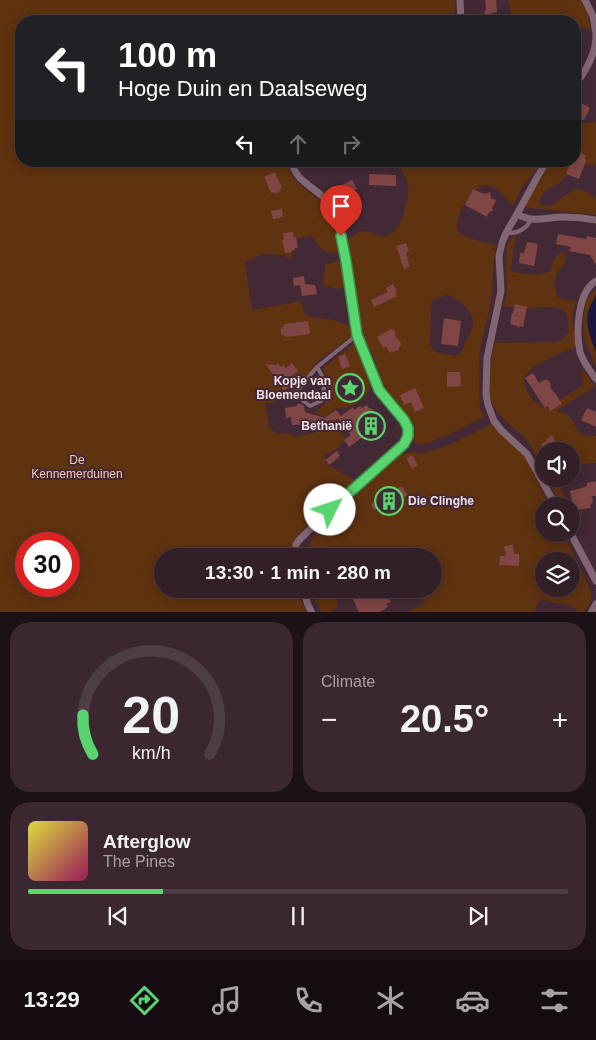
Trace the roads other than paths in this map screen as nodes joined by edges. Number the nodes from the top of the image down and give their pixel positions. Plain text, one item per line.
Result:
1 (460, 0) edge
2 (585, 0) edge
3 (461, 15) edge
4 (596, 35) edge
5 (581, 76) edge
6 (293, 167) edge
7 (543, 167) edge
8 (517, 214) junction
9 (531, 219) junction
10 (596, 220) edge
11 (506, 232) junction
12 (596, 281) edge
13 (357, 335) junction
14 (317, 367) junction
15 (596, 379) edge
16 (551, 497) edge
17 (575, 542) edge
18 (296, 548) edge
19 (596, 580) edge
20 (306, 598) edge
21 (596, 604) edge
22 (312, 612) edge
23 (591, 612) edge

1 - 3 street
2 - 4 street
4 - 5 street
6 - 13 street
7 - 8 street
8 - 9 street
8 - 11 street
9 - 10 street
9 - 11 lane
11 - 16 street
12 - 15 street
13 - 14 lane
13 - 18 street
14 - 14 lane
17 - 19 street
20 - 22 street
21 - 23 street

